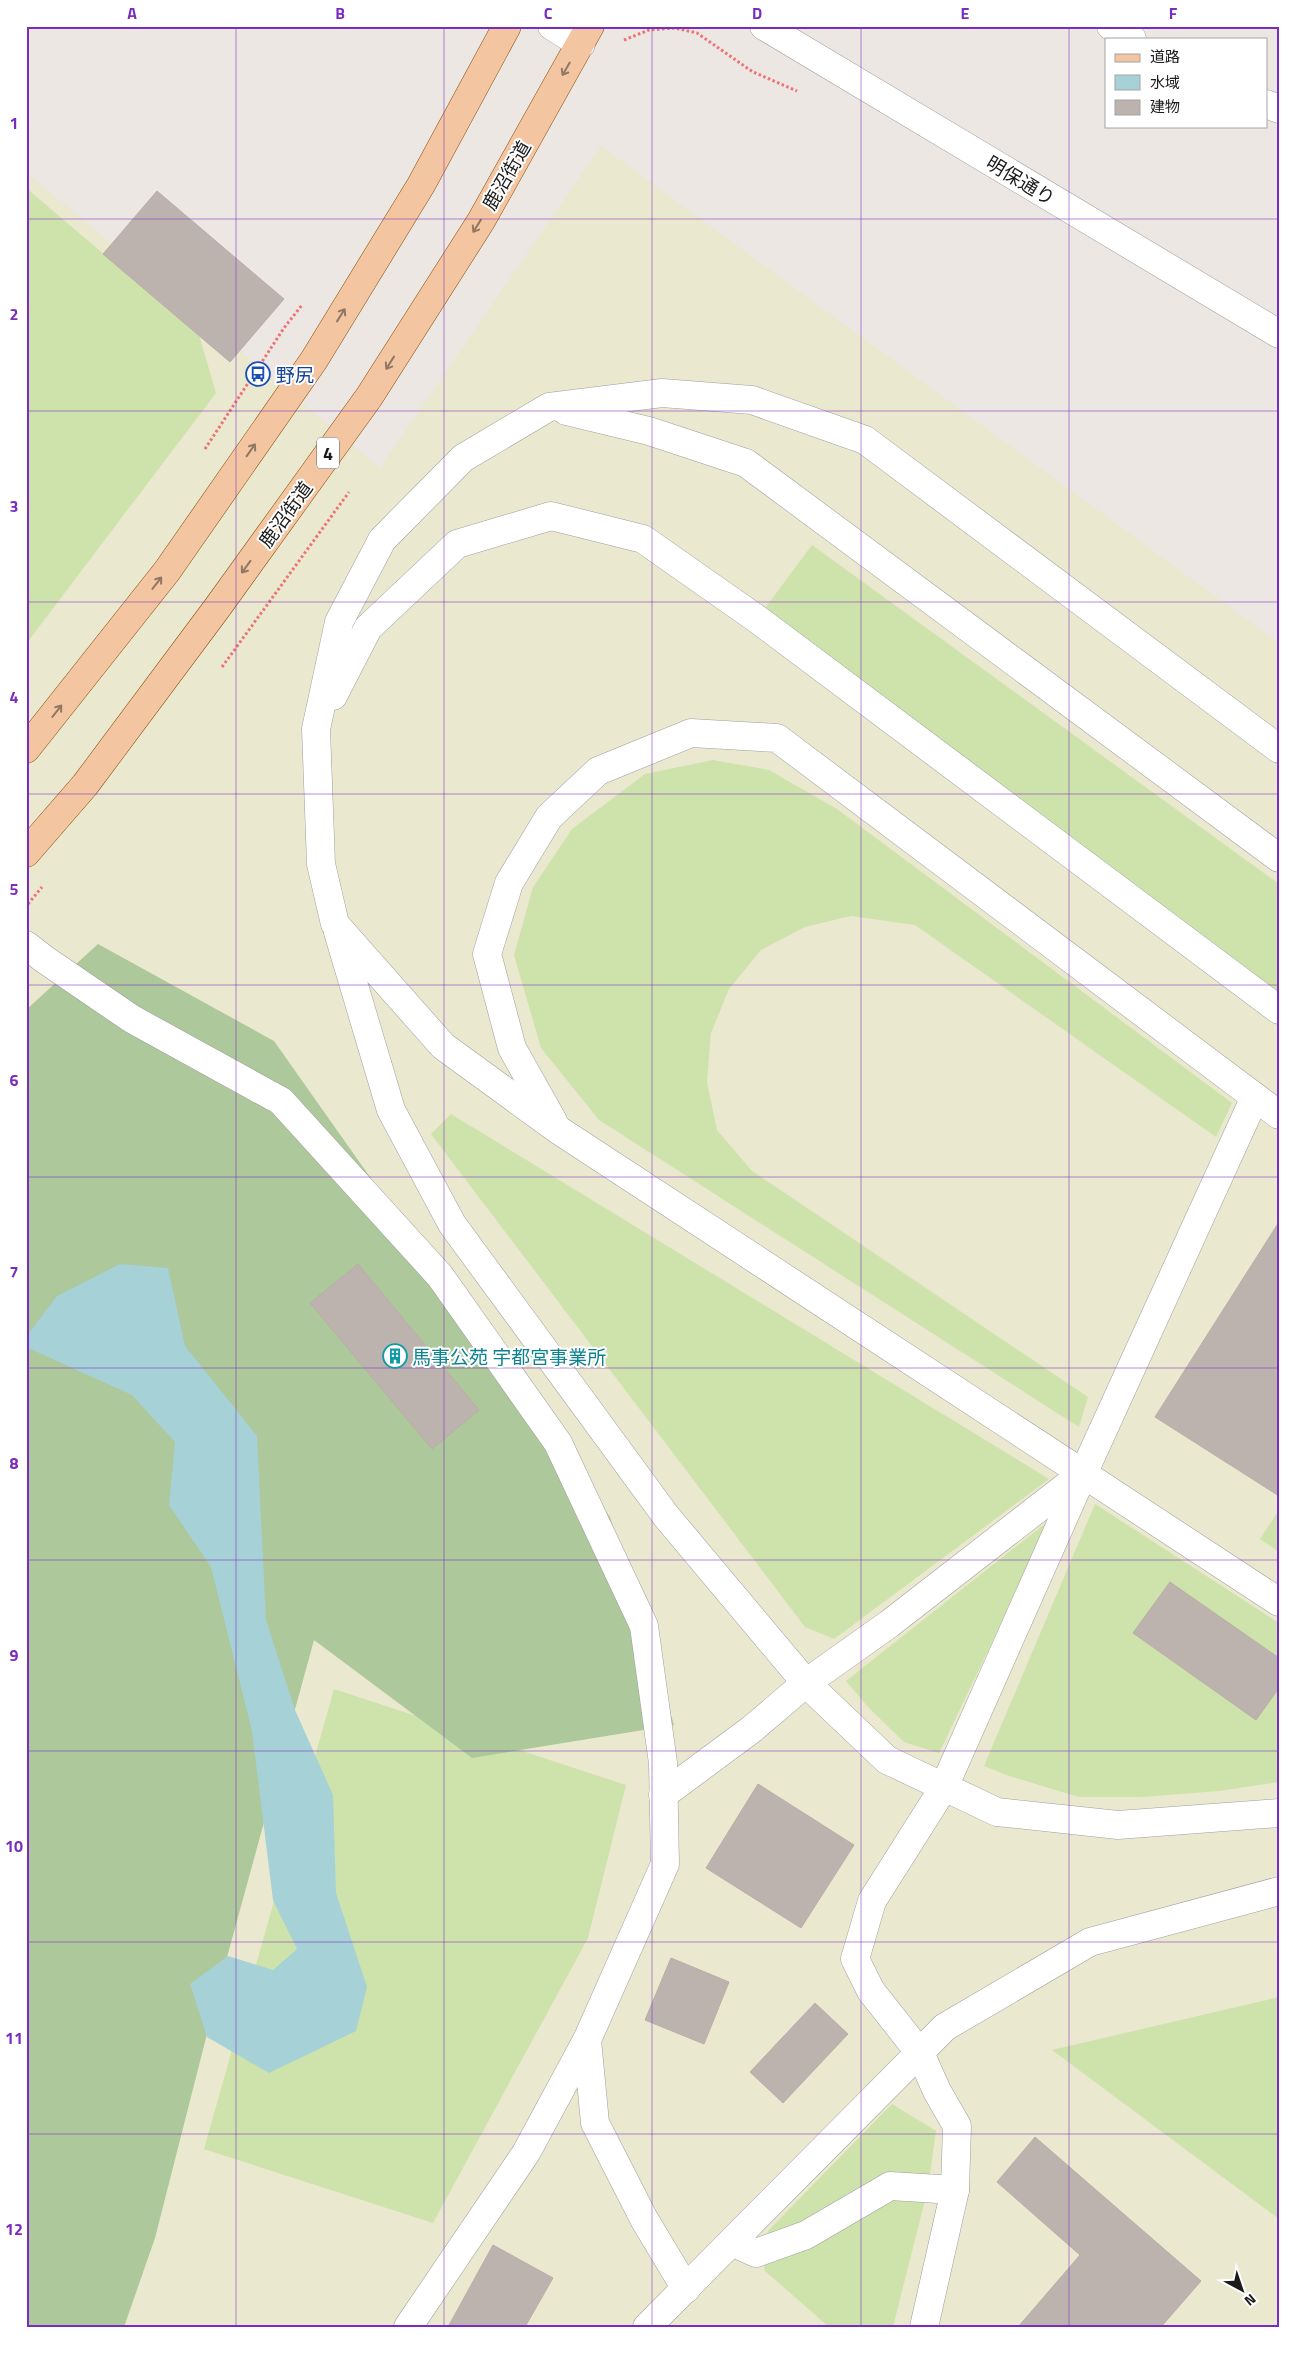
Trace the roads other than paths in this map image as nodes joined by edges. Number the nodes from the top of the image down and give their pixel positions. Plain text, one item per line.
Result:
1 (507, 26) edge
2 (552, 26) edge
3 (764, 26) edge
4 (1111, 26) edge
5 (585, 35) edge
6 (1130, 38) edge
7 (1279, 334) edge
8 (549, 407) junction
9 (316, 729) junction
10 (26, 749) edge
11 (1279, 749) edge
12 (26, 853) edge
13 (1279, 858) edge
14 (336, 924) junction
15 (26, 945) edge
16 (1279, 1010) edge
17 (1255, 1097) junction
18 (1279, 1114) edge
19 (557, 1129) junction
20 (1083, 1474) junction
21 (1279, 1602) edge
22 (806, 1683) junction
23 (944, 1787) junction
24 (664, 1795) junction
25 (1279, 1813) edge
26 (1279, 1892) edge
27 (587, 2040) junction
28 (920, 2053) junction
29 (955, 2190) junction
30 (732, 2242) junction
31 (686, 2289) junction
32 (649, 2326) edge
33 (408, 2327) edge
34 (924, 2327) edge

10 -> 1 main road
2 - 5 street
3 - 7 street, 明保通り
4 - 6 street
5 -> 12 main road, 鹿沼街道 / 4
8 - 9 street
8 - 11 street
8 - 13 street
9 - 14 street
9 - 16 street
14 - 19 street
14 - 22 street
15 - 24 street
17 - 18 street
17 - 19 street
17 - 20 street
19 - 20 street
20 - 21 street
20 - 22 street
20 - 23 street
22 - 23 street
22 - 24 street
23 - 25 street
23 - 28 street
24 - 27 street
26 - 28 street
27 - 31 street
27 - 33 street
28 - 29 street
28 - 30 street
29 - 30 street
29 - 34 street
30 - 31 street
31 - 32 street

